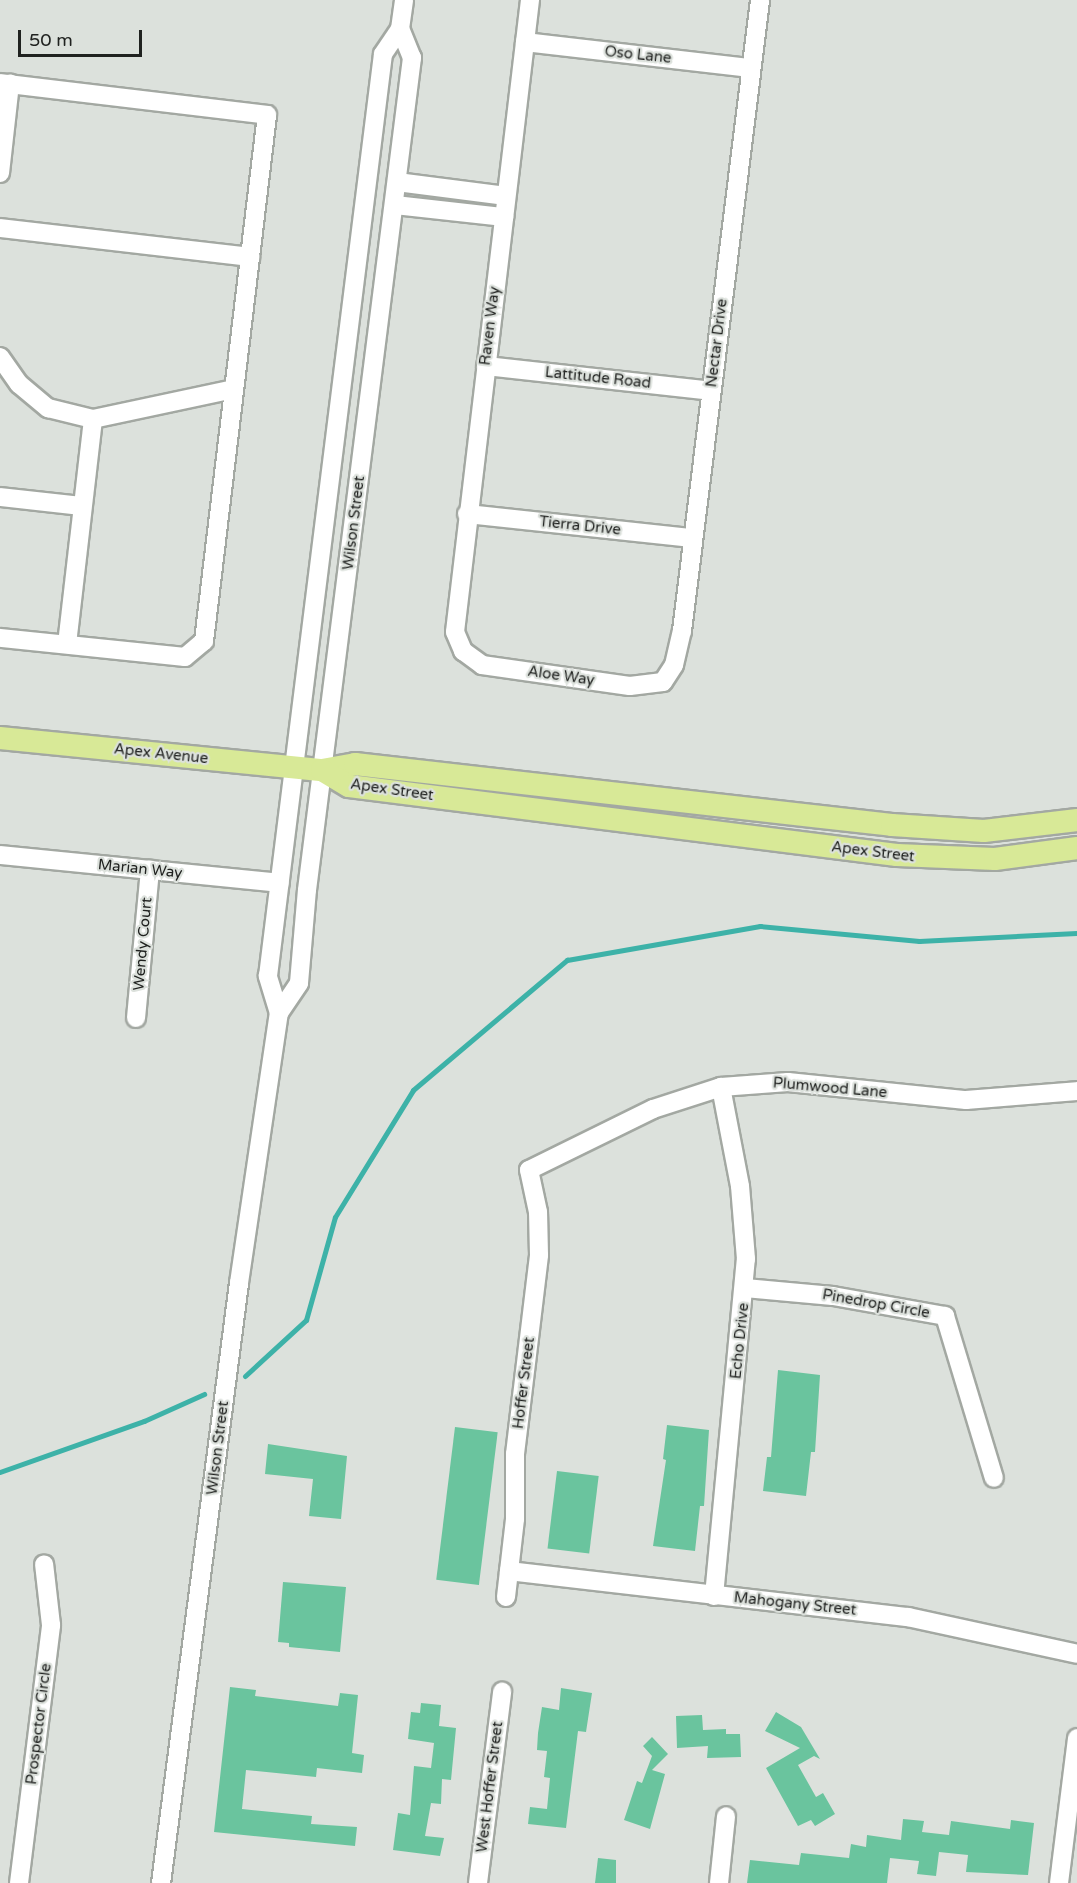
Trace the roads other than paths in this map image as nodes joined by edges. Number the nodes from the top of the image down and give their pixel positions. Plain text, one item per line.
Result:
1 (404, 0) edge
2 (530, 0) edge
3 (760, 0) edge
4 (400, 29) junction
5 (525, 42) junction
6 (751, 68) junction
7 (5, 83) edge
8 (0, 173) edge
9 (397, 182) junction
10 (506, 196) junction
11 (395, 205) junction
12 (504, 217) junction
13 (0, 228) edge
14 (250, 257) junction
15 (1, 360) edge
16 (486, 366) junction
17 (234, 389) junction
18 (711, 391) junction
19 (93, 419) junction
20 (0, 497) edge
21 (82, 506) junction
22 (468, 514) junction
23 (693, 538) junction
24 (0, 638) edge
25 (67, 644) junction
26 (463, 651) joint
27 (663, 682) joint
28 (0, 738) edge
29 (295, 768) junction
30 (322, 770) junction
31 (1077, 820) edge
32 (1077, 849) edge
33 (0, 855) edge
34 (150, 870) junction
35 (280, 883) junction
36 (279, 1013) junction
37 (136, 1018) dead end
38 (721, 1087) junction
39 (1077, 1092) edge
40 (529, 1170) joint
41 (745, 1288) junction
42 (994, 1478) dead end
43 (45, 1564) dead end
44 (509, 1571) junction
45 (714, 1596) junction
46 (507, 1597) dead end
47 (1077, 1654) edge
48 (502, 1692) dead end
49 (1077, 1738) edge
50 (726, 1816) dead end
51 (19, 1883) edge
52 (161, 1883) edge
53 (478, 1883) edge
54 (719, 1883) edge
55 (1059, 1883) edge

1 - 4 street, Wilson Street
2 - 5 street, Raven Way
3 - 6 street, Nectar Drive
4 - 9 street, Wilson Street
4 - 29 street, Wilson Street
5 - 6 street, Oso Lane
5 - 10 street, Raven Way
6 - 18 street, Nectar Drive
7 - 8 street
7 - 14 street
9 - 10 street
9 - 11 street, Wilson Street
10 - 12 street, Raven Way
11 - 12 street
11 - 30 street, Wilson Street
12 - 16 street, Raven Way
13 - 14 street
14 - 17 street
15 - 19 street
16 - 18 street, Lattitude Road
16 - 22 street, Raven Way
17 - 19 street
17 - 25 street
18 - 23 street, Nectar Drive
19 - 21 street
20 - 21 street
21 - 25 street
22 - 23 street, Tierra Drive
22 - 26 street, Raven Way
23 - 27 street, Nectar Drive
24 - 25 street
26 - 27 street, Aloe Way
28 - 29 main road, Apex Avenue
29 - 30 main road, Apex Avenue
29 - 35 street, Wilson Street
30 - 31 main road, Apex Street
30 - 32 main road, Apex Street
30 - 36 street, Wilson Street
33 - 34 street, Marian Way
34 - 35 street, Marian Way
34 - 37 street, Wendy Court
35 - 36 street, Wilson Street
36 - 52 street, Wilson Street
38 - 39 street, Plumwood Lane
38 - 40 street, Plumwood Lane
38 - 41 street, Echo Drive
40 - 44 street, Hoffer Street
41 - 42 street, Pinedrop Circle
41 - 45 street, Echo Drive
43 - 51 street, Prospector Circle
44 - 45 street, Mahogany Street
44 - 46 street, Hoffer Street
45 - 47 street, Mahogany Street
48 - 53 street, West Hoffer Street
49 - 55 street
50 - 54 street

